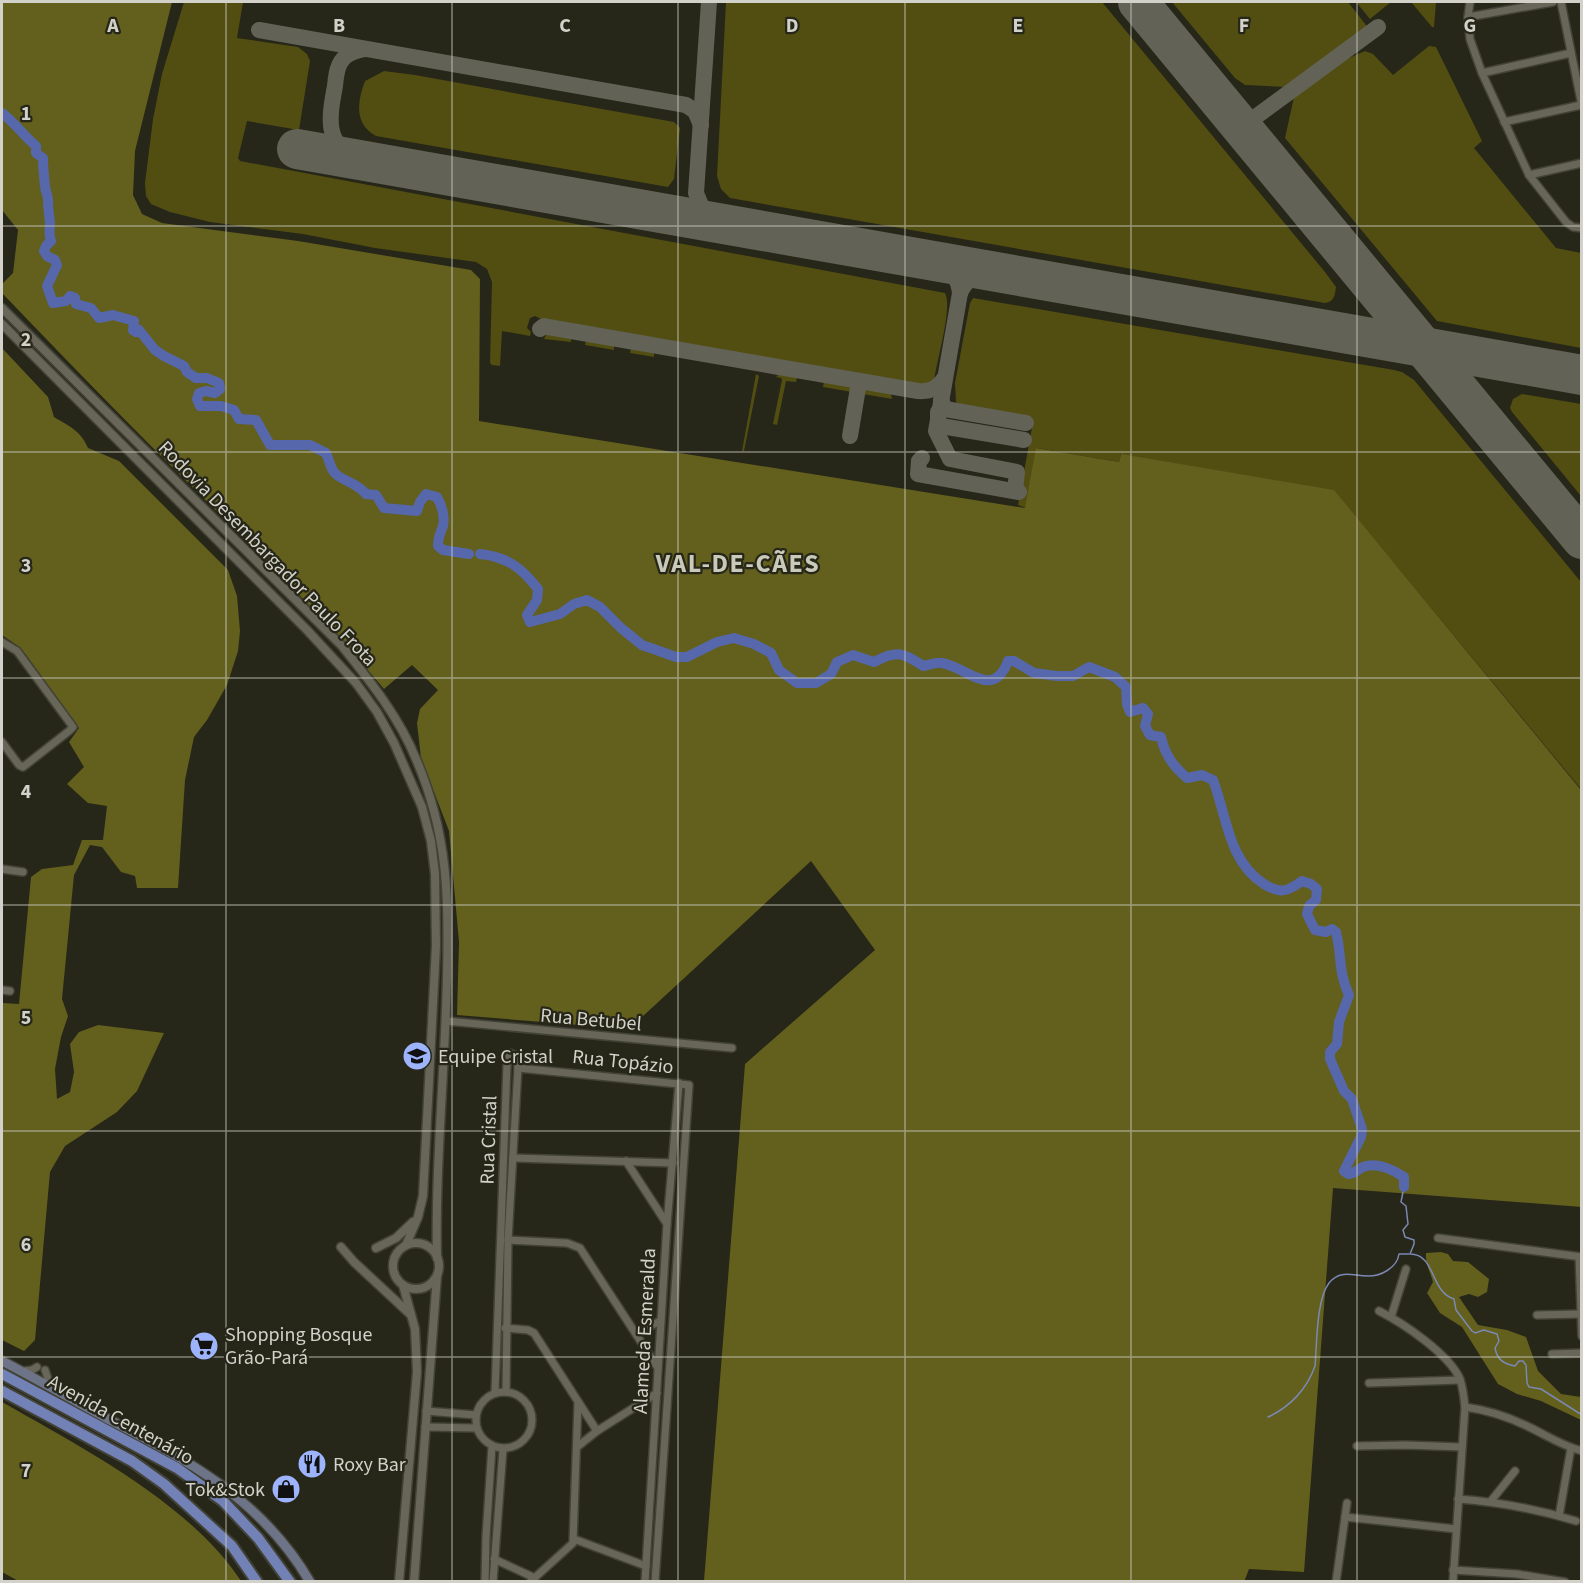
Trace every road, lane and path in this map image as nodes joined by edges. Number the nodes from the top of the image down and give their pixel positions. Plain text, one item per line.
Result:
1 (1470, 2) edge
2 (1553, 2) edge
3 (1561, 2) edge
4 (1468, 17) junction
5 (1571, 53) junction
6 (1482, 73) junction
7 (1581, 106) edge
8 (1504, 122) junction
9 (1581, 163) edge
10 (1529, 175) junction
11 (1581, 228) edge
12 (2, 308) edge
13 (2, 324) edge
14 (2, 642) edge
15 (2, 742) edge
16 (2, 869) edge
17 (23, 872) dead end
18 (446, 1022) junction
19 (732, 1048) dead end
20 (518, 1068) junction
21 (679, 1083) junction
22 (689, 1085) joint
23 (505, 1113) junction
24 (515, 1113) junction
25 (513, 1158) junction
26 (626, 1161) junction
27 (673, 1163) junction
28 (672, 1176) junction
29 (683, 1176) junction
30 (418, 1217) junction
31 (667, 1224) junction
32 (1438, 1238) dead end
33 (508, 1240) junction
34 (406, 1245) junction
35 (341, 1247) dead end
36 (376, 1248) dead end
37 (1580, 1257) edge
38 (437, 1258) junction
39 (1406, 1269) dead end
40 (436, 1276) junction
41 (503, 1283) junction
42 (403, 1285) junction
43 (661, 1310) junction
44 (673, 1311) junction
45 (1379, 1311) dead end
46 (410, 1314) junction
47 (1581, 1314) edge
48 (1537, 1315) dead end
49 (1391, 1317) junction
50 (660, 1321) junction
51 (505, 1328) junction
52 (636, 1334) junction
53 (1581, 1336) edge
54 (1581, 1353) edge
55 (1552, 1354) dead end
56 (2, 1360) edge
57 (658, 1368) junction
58 (22, 1372) junction
59 (2, 1374) edge
60 (1460, 1380) junction
61 (1369, 1383) dead end
62 (51, 1388) junction
63 (2, 1391) edge
64 (506, 1392) junction
65 (495, 1393) junction
66 (657, 1393) junction
67 (578, 1402) junction
68 (1465, 1407) junction
69 (656, 1408) junction
70 (667, 1408) junction
71 (426, 1411) junction
72 (476, 1415) junction
73 (425, 1427) junction
74 (477, 1428) junction
75 (597, 1431) junction
76 (492, 1446) junction
77 (1357, 1446) dead end
78 (577, 1447) junction
79 (1462, 1447) junction
80 (1571, 1448) junction
81 (503, 1449) junction
82 (1581, 1451) edge
83 (411, 1456) junction
84 (1515, 1471) dead end
85 (423, 1473) junction
86 (1458, 1498) junction
87 (1491, 1501) junction
88 (1347, 1503) dead end
89 (1559, 1516) junction
90 (1345, 1517) junction
91 (1576, 1521) dead end
92 (648, 1527) junction
93 (658, 1528) junction
94 (1456, 1529) junction
95 (486, 1537) junction
96 (496, 1539) junction
97 (574, 1539) junction
98 (494, 1559) junction
99 (646, 1566) junction
100 (1453, 1570) junction
101 (532, 1580) edge
102 (257, 1581) edge
103 (290, 1581) edge
104 (310, 1581) edge
105 (399, 1581) edge
106 (414, 1581) edge
107 (485, 1581) edge
108 (493, 1581) edge
109 (645, 1581) edge
110 (655, 1581) edge
111 (1336, 1581) edge
112 (1453, 1581) edge
113 (1565, 1581) edge

1 - 4 street
2 - 4 street
3 - 5 street
4 - 6 street
5 - 6 street
5 - 7 street
6 - 8 street
7 - 8 street
8 - 10 street
9 - 10 street
10 - 11 street
12 - 18 street, Rodovia Desembargador Paulo Frota
13 - 30 street, Rodovia Desembargador Paulo Frota
14 - 15 street
16 - 17 street
18 - 19 street, Rua Betubel
18 - 38 street, Rodovia Desembargador Paulo Frota
20 - 21 street, Rua Topázio
20 - 23 street, Rua Cristal
20 - 24 street, Rua Cristal
21 - 22 street, Rua Topázio
21 - 27 street, Alameda Esmeralda
22 - 29 street, Alameda Esmeralda
23 - 24 street
23 - 41 street, Rua Cristal
24 - 25 street, Rua Cristal
25 - 26 street
25 - 33 street, Rua Cristal
26 - 27 street
26 - 31 street
27 - 28 street, Alameda Esmeralda
28 - 29 street
28 - 31 street, Alameda Esmeralda
29 - 44 street, Alameda Esmeralda
30 - 34 street, Rodovia Desembargador Paulo Frota
30 - 36 street
31 - 43 street, Alameda Esmeralda
32 - 37 street
33 - 41 street, Rua Cristal
33 - 52 street
34 - 38 street
34 - 42 street
35 - 46 street
37 - 47 street
38 - 40 street
39 - 49 street
40 - 42 street
40 - 71 street
41 - 51 street, Rua Cristal
41 - 65 street, Rua Cristal
42 - 46 street
43 - 44 street
43 - 50 street, Alameda Esmeralda
44 - 70 street, Alameda Esmeralda
45 - 49 street
46 - 83 street
47 - 48 street
47 - 53 street
49 - 60 street
50 - 52 street
50 - 57 street, Alameda Esmeralda
51 - 64 street, Rua Cristal
51 - 67 street
52 - 57 street
54 - 55 street
56 - 58 main road
57 - 66 street, Alameda Esmeralda
58 - 62 main road
58 - 62 street
59 - 103 main road, Avenida Centenário
60 - 61 street
60 - 68 street
62 - 104 main road
63 - 102 main road, Avenida Centenário
64 - 65 street
64 - 81 street
65 - 72 street
66 - 69 street, Alameda Esmeralda
66 - 75 street
67 - 75 street
67 - 78 street
68 - 79 street
68 - 80 street
69 - 70 street
69 - 92 street, Alameda Esmeralda
70 - 93 street, Alameda Esmeralda
71 - 72 street
71 - 73 street
72 - 74 street
73 - 74 street
73 - 85 street
74 - 76 street
75 - 78 street
76 - 81 street
76 - 95 street
77 - 79 street
78 - 97 street
79 - 86 street
80 - 82 street
80 - 89 street
81 - 96 street
83 - 85 street
83 - 105 street
84 - 87 street
85 - 106 street
86 - 87 street
86 - 94 street
87 - 89 street
88 - 90 street
89 - 91 street
90 - 94 street
90 - 111 street
92 - 93 street
92 - 99 street, Alameda Esmeralda
93 - 110 street, Alameda Esmeralda
94 - 100 street
95 - 96 street
95 - 107 street
96 - 98 street
97 - 99 street
97 - 101 street
98 - 101 street
98 - 108 street
99 - 109 street, Alameda Esmeralda
100 - 112 street
100 - 113 street

